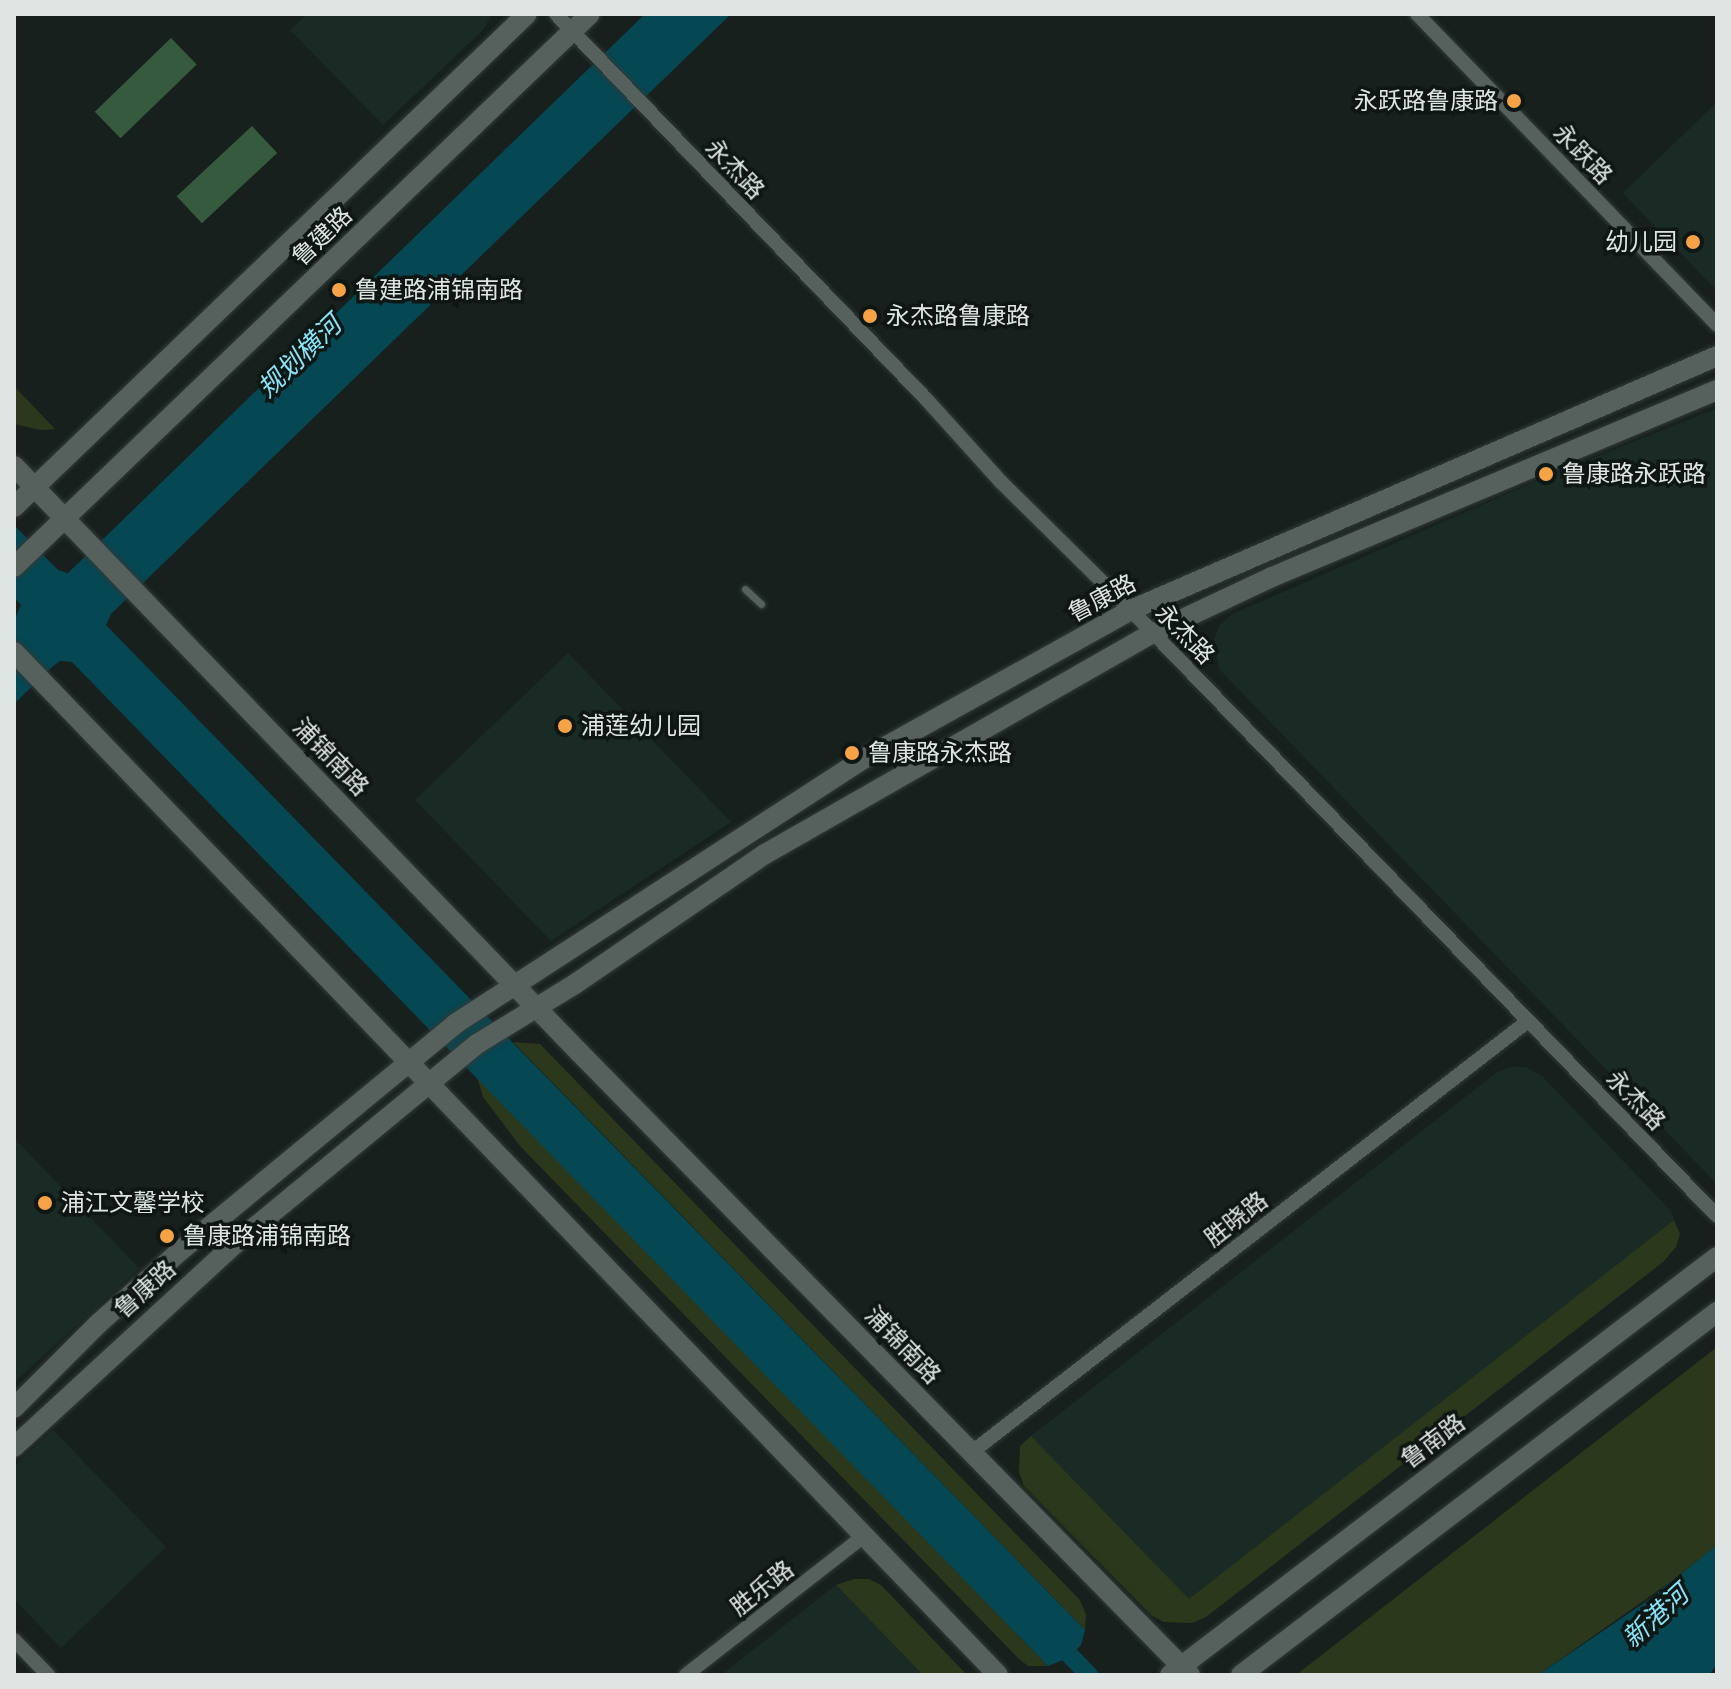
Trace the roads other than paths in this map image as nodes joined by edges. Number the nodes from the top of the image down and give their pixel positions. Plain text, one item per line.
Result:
1 (527, 14) edge
2 (556, 14) edge
3 (590, 14) edge
4 (1417, 14) edge
5 (572, 31) junction
6 (1717, 325) edge
7 (1717, 356) edge
8 (1717, 390) edge
9 (14, 466) edge
10 (35, 488) junction
11 (14, 507) edge
12 (65, 520) junction
13 (14, 567) edge
14 (745, 589) dead end
15 (761, 604) dead end
16 (1131, 610) junction
17 (1153, 633) junction
18 (14, 652) edge
19 (515, 986) junction
20 (536, 1008) junction
21 (1528, 1021) junction
22 (409, 1061) junction
23 (429, 1083) junction
24 (1717, 1216) edge
25 (1717, 1257) edge
26 (1717, 1312) edge
27 (14, 1408) edge
28 (14, 1447) edge
29 (972, 1452) junction
30 (864, 1536) junction
31 (14, 1640) edge
32 (1180, 1672) edge
33 (48, 1675) edge
34 (686, 1675) edge
35 (998, 1675) edge
36 (1241, 1675) edge

1 - 10 street, 鲁建路
2 - 5 street, 永杰路
3 - 5 street, 鲁建路
4 - 6 street, 永跃路
5 - 12 street, 鲁建路
5 - 16 street, 永杰路
7 - 16 street, 鲁康路
8 - 17 street
9 - 10 street, 浦锦南路
10 - 11 street, 鲁建路
10 - 12 street, 浦锦南路
12 - 13 street, 鲁建路
12 - 19 street, 浦锦南路
14 - 15 lane
16 - 17 street, 永杰路
16 - 19 street, 鲁康路
17 - 20 street, 鲁康路
17 - 21 street, 永杰路
18 - 22 street
19 - 20 street, 浦锦南路
19 - 22 street, 鲁康路
20 - 23 street, 鲁康路
20 - 29 street, 浦锦南路
21 - 24 street, 永杰路
21 - 29 street, 胜晓路
22 - 23 street
22 - 27 street, 鲁康路
23 - 28 street, 鲁康路
23 - 30 street
25 - 32 street, 鲁南路
26 - 36 street
29 - 32 street, 浦锦南路
30 - 34 street, 胜乐路
30 - 35 street
31 - 33 street

